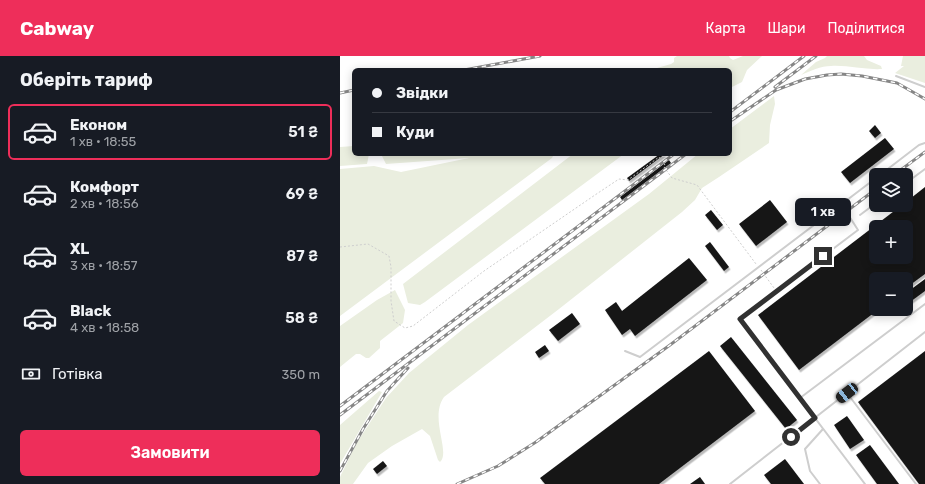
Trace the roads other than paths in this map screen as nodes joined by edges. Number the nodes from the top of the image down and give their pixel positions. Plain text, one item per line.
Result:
1 (896, 76) dead end
2 (925, 87) edge
3 (925, 143) edge
4 (889, 168) edge
5 (925, 169) edge
6 (913, 178) edge
7 (869, 183) edge
8 (842, 204) junction
9 (869, 208) edge
10 (860, 215) dead end
11 (925, 304) edge
12 (925, 332) edge
13 (625, 351) dead end
14 (847, 393) junction
15 (800, 398) junction
16 (815, 418) junction
17 (824, 429) junction
18 (730, 484) edge
19 (820, 484) edge
20 (865, 484) edge
21 (916, 484) edge

1 - 2 lane
3 - 4 lane
5 - 6 lane
7 - 8 lane
8 - 13 lane
8 - 15 lane
9 - 10 lane
11 - 15 lane
12 - 14 lane
14 - 16 lane
14 - 21 lane
15 - 16 lane
16 - 17 lane
16 - 18 lane
17 - 19 lane
17 - 20 lane

